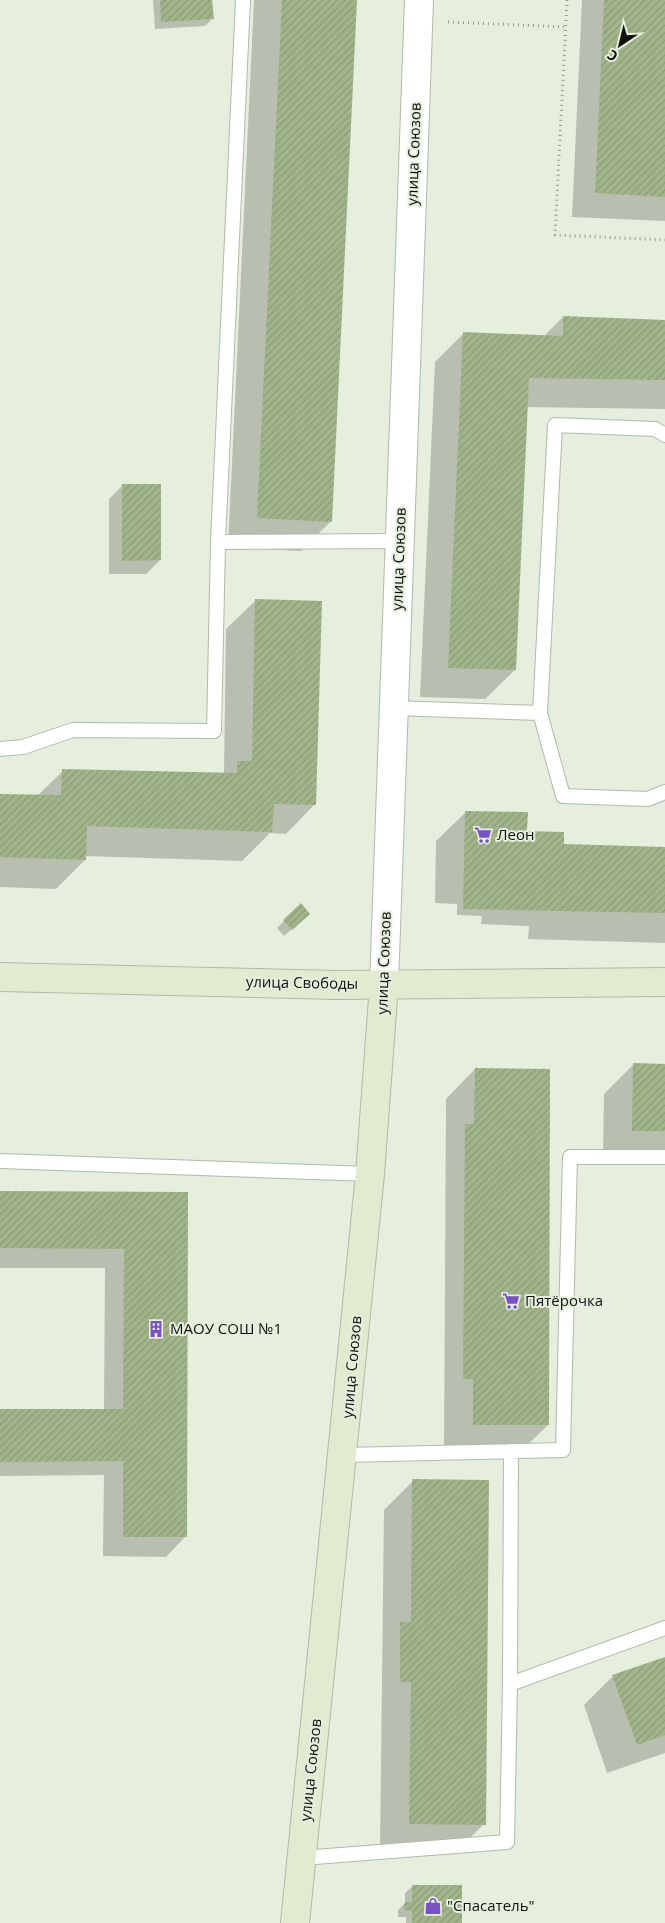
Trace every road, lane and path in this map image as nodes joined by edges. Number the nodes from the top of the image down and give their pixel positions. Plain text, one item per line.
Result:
1 (243, 0) edge
2 (568, 0) edge
3 (419, 10) edge
4 (567, 27) junction
5 (665, 240) edge
6 (665, 436) edge
7 (400, 541) junction
8 (218, 542) junction
9 (394, 708) junction
10 (540, 713) junction
11 (0, 749) edge
12 (665, 792) edge
13 (0, 977) edge
14 (665, 982) edge
15 (384, 984) junction
16 (665, 1157) edge
17 (0, 1161) edge
18 (370, 1174) junction
19 (511, 1451) junction
20 (343, 1456) junction
21 (665, 1628) edge
22 (510, 1684) junction
23 (302, 1858) junction
24 (295, 1923) edge

1 - 8 lane
2 - 4 path
3 - 4 path
3 - 7 street, улица Союзов
4 - 5 path
6 - 10 lane
7 - 8 lane
7 - 9 street, улица Союзов
8 - 11 lane
9 - 10 lane
9 - 15 street, улица Союзов
10 - 12 lane
13 - 15 street, улица Свободы
14 - 15 street, улица Свободы
15 - 18 street, улица Союзов
16 - 19 lane
17 - 18 lane
18 - 20 street, улица Союзов
19 - 20 lane
19 - 22 lane
20 - 23 street, улица Союзов
21 - 22 lane
22 - 23 lane
23 - 24 street, улица Союзов

